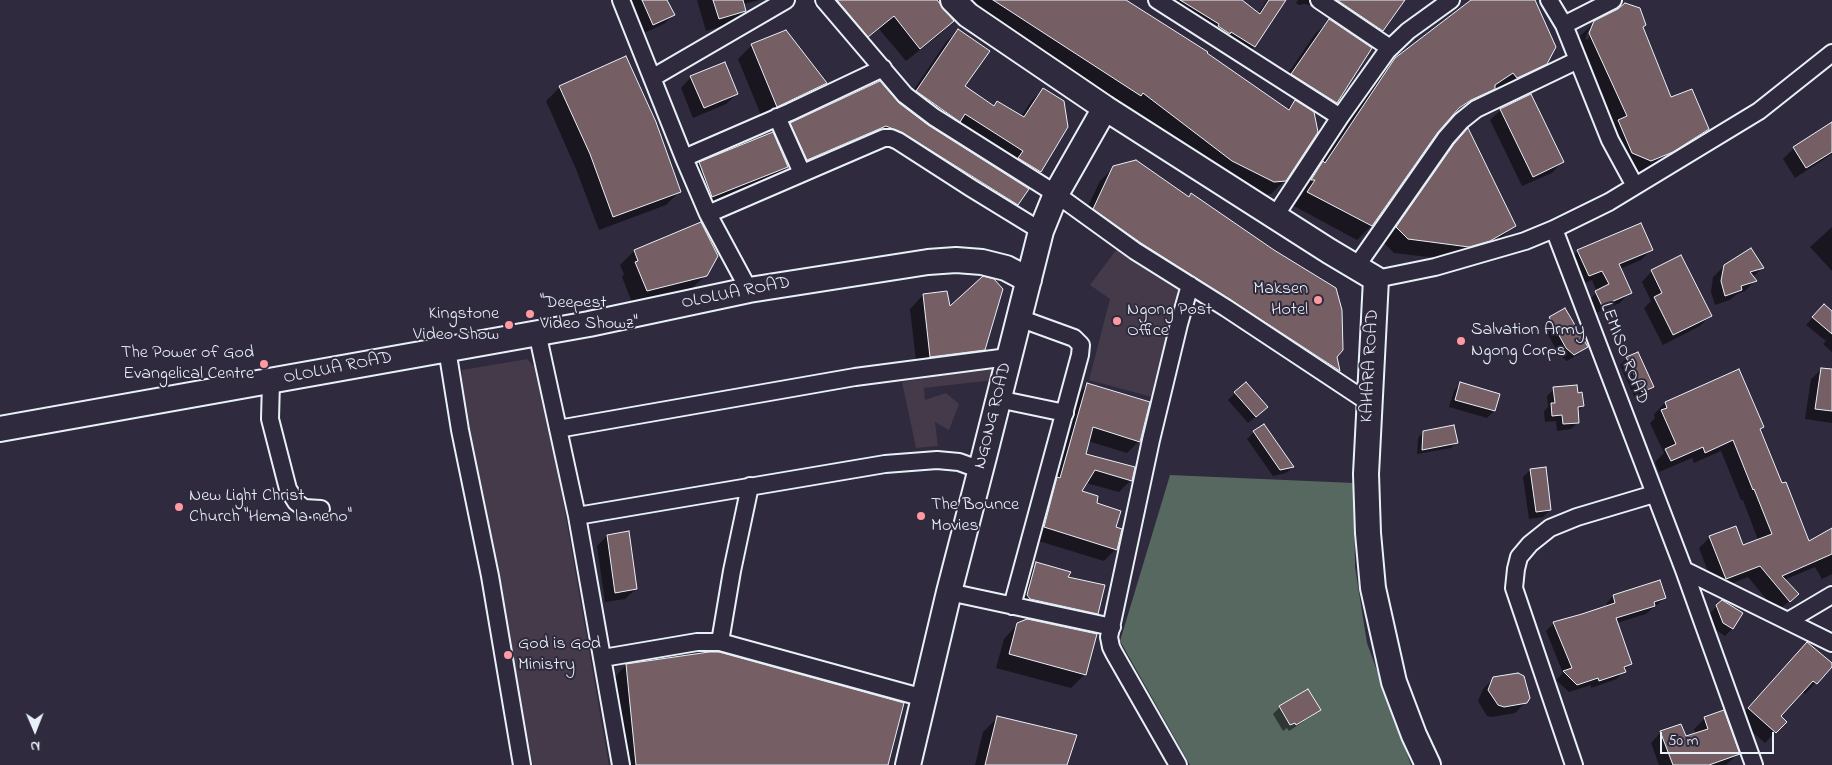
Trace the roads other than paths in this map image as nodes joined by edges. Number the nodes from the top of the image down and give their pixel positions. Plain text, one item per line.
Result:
1 (621, 0) edge
2 (786, 0) edge
3 (824, 0) edge
4 (953, 0) edge
5 (1157, 0) edge
6 (1319, 0) edge
7 (1451, 0) edge
8 (1549, 0) edge
9 (1613, 0) edge
10 (1564, 25) junction
11 (1390, 48) junction
12 (1832, 53) edge
13 (1578, 60) junction
14 (883, 68) junction
15 (652, 78) junction
16 (1105, 108) junction
17 (777, 117) junction
18 (1340, 117) junction
19 (684, 158) junction
20 (802, 173) junction
21 (1635, 186) junction
22 (1056, 194) junction
23 (708, 214) junction
24 (1275, 216) junction
25 (1554, 229) junction
26 (1041, 231) junction
27 (1366, 273) junction
28 (1029, 280) junction
29 (1190, 285) junction
30 (749, 290) junction
31 (1019, 318) junction
32 (537, 332) junction
33 (447, 348) junction
34 (1008, 358) junction
35 (271, 381) junction
36 (998, 399) junction
37 (1368, 402) junction
38 (1065, 413) junction
39 (0, 429) edge
40 (558, 429) junction
41 (981, 470) junction
42 (750, 486) junction
43 (1654, 494) junction
44 (321, 509) dead end
45 (577, 516) junction
46 (1684, 570) junction
47 (949, 592) junction
48 (1832, 595) edge
49 (1012, 606) junction
50 (1788, 621) junction
51 (1112, 627) junction
52 (720, 642) junction
53 (1832, 643) edge
54 (603, 658) junction
55 (924, 698) junction
56 (522, 765) edge
57 (621, 765) edge
58 (908, 765) edge
59 (1178, 765) edge
60 (1428, 765) edge
61 (1574, 765) edge
62 (1754, 765) edge

1 - 15 street
2 - 15 street
3 - 14 street
4 - 16 street
5 - 18 street
6 - 11 street
7 - 11 street
8 - 10 street
9 - 10 street
10 - 13 street
11 - 18 street
12 - 21 street
13 - 21 street
13 - 27 street
14 - 17 street
14 - 22 street
15 - 19 street
16 - 22 street, NGONG ROAD
16 - 24 street
17 - 19 street
17 - 20 street
18 - 24 street
19 - 23 street
20 - 23 street
20 - 26 street
21 - 25 street
22 - 26 street, NGONG ROAD
22 - 29 street
23 - 30 street
24 - 27 street
25 - 27 street
25 - 43 street, LEMISO ROAD
26 - 28 street, NGONG ROAD
27 - 37 street, KAHARA ROAD
28 - 30 street, OLOLUA ROAD
28 - 31 street, NGONG ROAD
29 - 37 street
29 - 51 street
30 - 32 street, OLOLUA ROAD
31 - 34 street, NGONG ROAD
31 - 38 street
32 - 33 street, OLOLUA ROAD
32 - 40 street
33 - 35 street, OLOLUA ROAD
33 - 56 street
34 - 36 street, NGONG ROAD
34 - 40 street
35 - 39 street, OLOLUA ROAD
35 - 44 street
36 - 38 street
36 - 41 street, NGONG ROAD
37 - 60 street, KAHARA ROAD
38 - 49 street
40 - 45 street
41 - 42 street
41 - 47 street, NGONG ROAD
42 - 45 street
42 - 52 street
43 - 46 street, LEMISO ROAD
43 - 61 street
45 - 54 street
46 - 50 street
46 - 62 street, LEMISO ROAD
47 - 49 street
47 - 55 street, NGONG ROAD
48 - 50 street
49 - 51 street
50 - 53 street
51 - 59 street
52 - 54 street
52 - 55 street
54 - 57 street
55 - 58 street, NGONG ROAD

